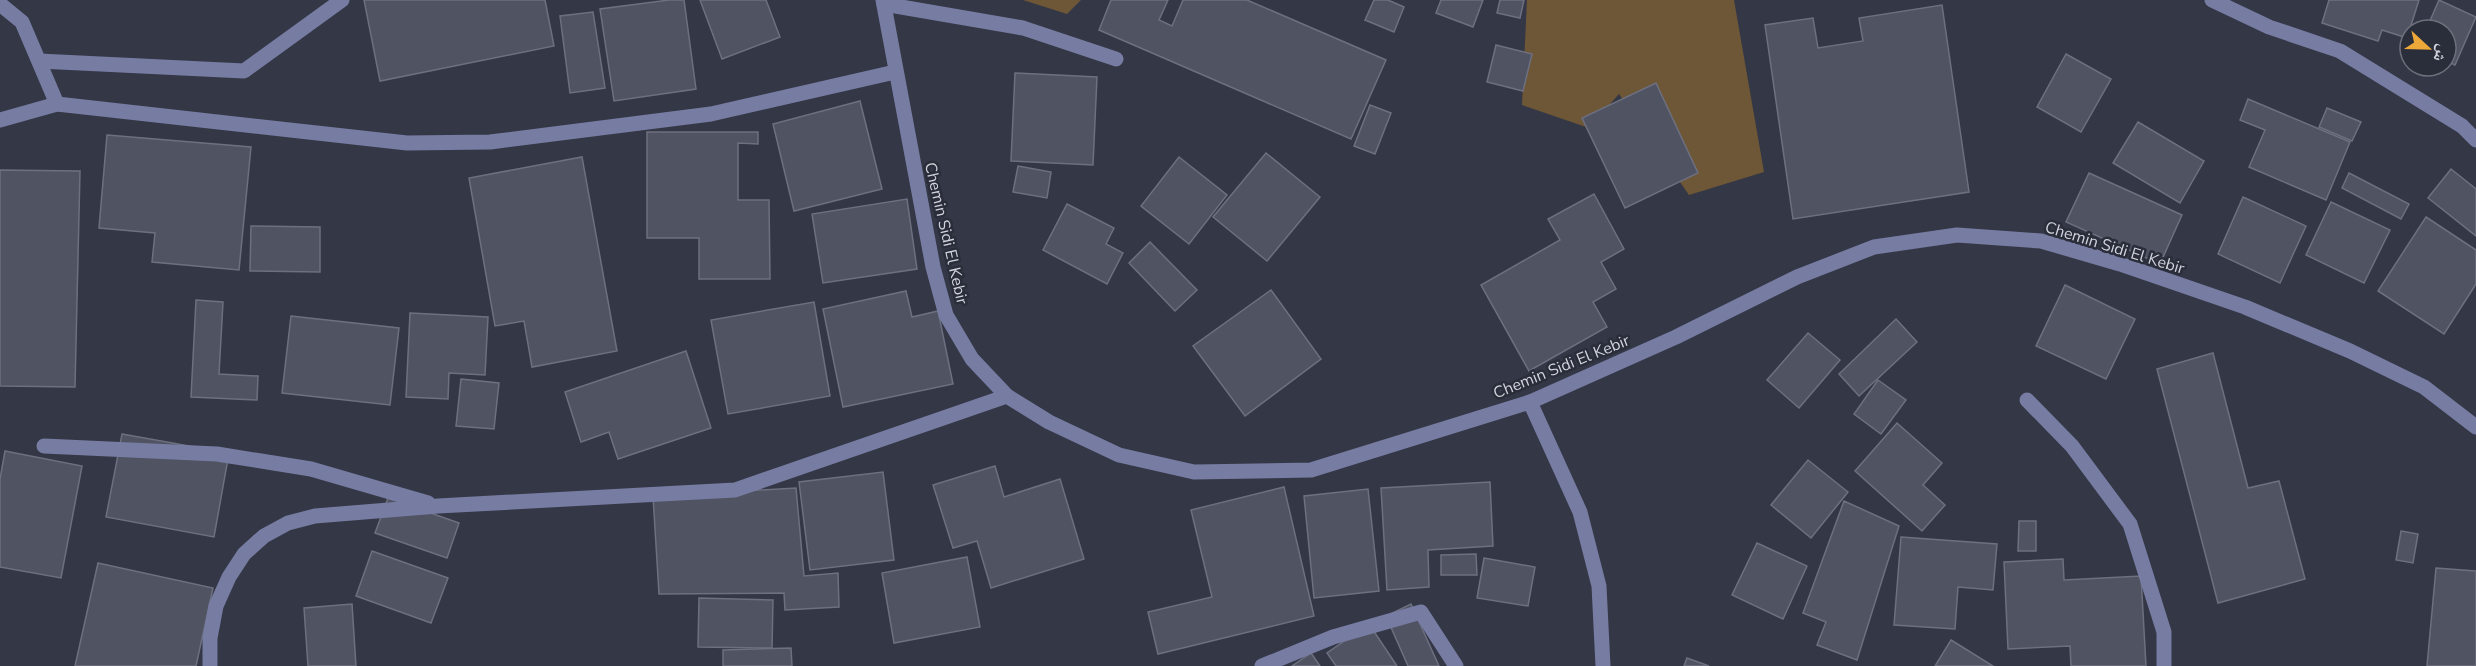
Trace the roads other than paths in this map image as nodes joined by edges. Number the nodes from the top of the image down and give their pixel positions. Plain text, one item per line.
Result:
1 (342, 0) edge
2 (2212, 0) edge
3 (883, 2) edge
4 (0, 4) edge
5 (1116, 59) dead end
6 (39, 61) junction
7 (895, 72) junction
8 (57, 104) junction
9 (0, 120) edge
10 (2476, 140) edge
11 (1007, 396) junction
12 (2028, 400) dead end
13 (1530, 402) junction
14 (2476, 427) edge
15 (44, 446) dead end
16 (438, 506) junction
17 (210, 666) edge
18 (1262, 666) edge
19 (1456, 666) edge
20 (1603, 666) edge
21 (2164, 666) edge

1 - 6 street
2 - 10 street
3 - 5 street
3 - 7 street, Chemin Sidi El Kebir
4 - 6 street
6 - 8 street
7 - 8 street
7 - 11 street, Chemin Sidi El Kebir
8 - 9 street
11 - 13 street, Chemin Sidi El Kebir
11 - 16 street
12 - 21 street
13 - 14 street, Chemin Sidi El Kebir
13 - 20 street
15 - 16 street
16 - 17 street
18 - 19 street

